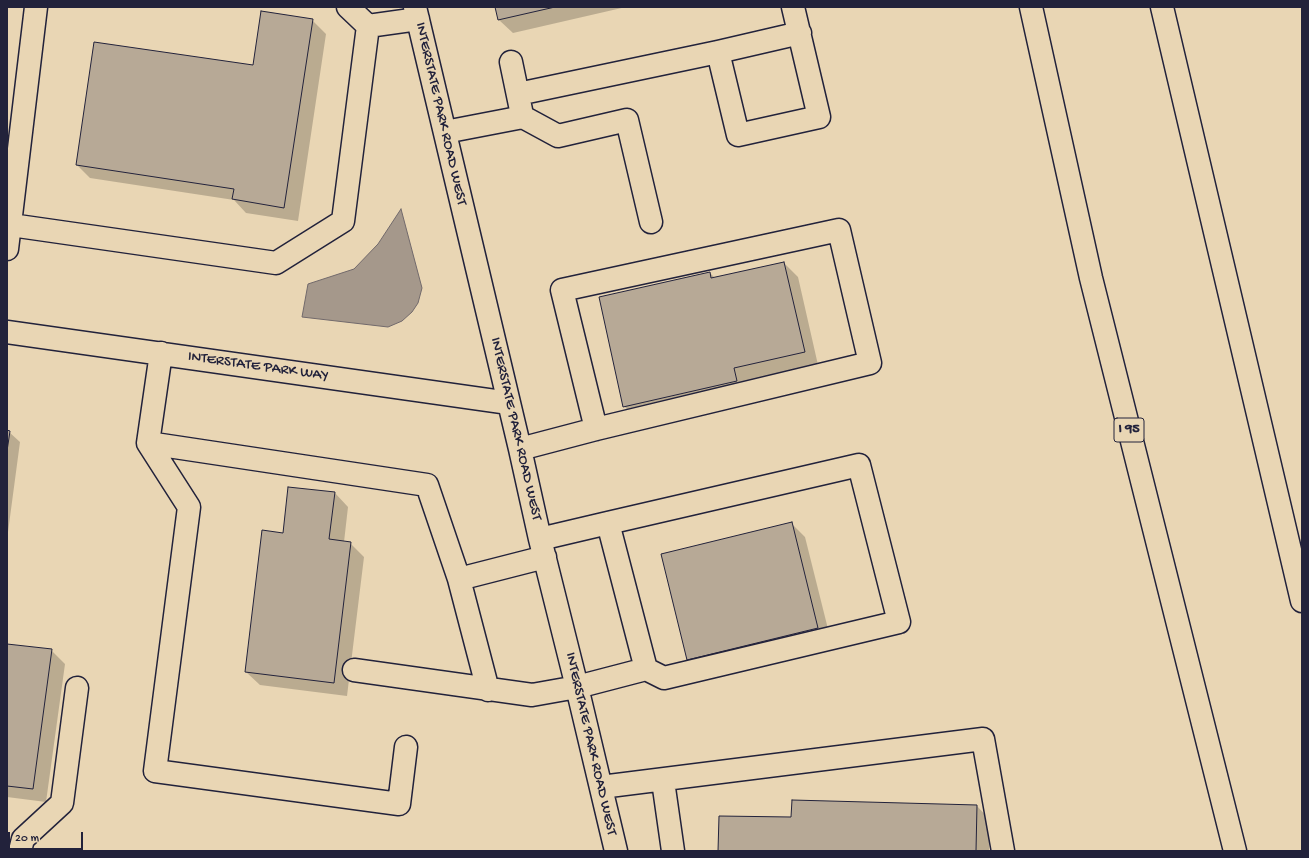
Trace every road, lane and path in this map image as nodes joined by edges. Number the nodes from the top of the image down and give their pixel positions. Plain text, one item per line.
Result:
1 (36, 7) edge
2 (348, 7) edge
3 (793, 7) edge
4 (1031, 7) edge
5 (1162, 7) edge
6 (416, 13) edge
7 (368, 26) junction
8 (800, 33) junction
9 (718, 52) junction
10 (511, 62) dead end
11 (518, 94) junction
12 (523, 117) junction
13 (445, 132) junction
14 (651, 222) dead end
15 (11, 225) junction
16 (7, 249) edge
17 (7, 332) edge
18 (161, 353) junction
19 (509, 403) junction
20 (596, 429) junction
21 (148, 443) junction
22 (520, 449) junction
23 (608, 523) junction
24 (542, 548) junction
25 (459, 579) junction
26 (1302, 601) edge
27 (646, 669) junction
28 (354, 670) dead end
29 (577, 687) junction
30 (77, 688) dead end
31 (488, 690) junction
32 (406, 747) dead end
33 (663, 780) junction
34 (601, 787) junction
35 (17, 843) edge
36 (616, 851) edge
37 (673, 851) edge
38 (1003, 851) edge
39 (1235, 851) edge

1 - 15 main road
2 - 7 main road
3 - 8 main road
4 - 39 main road, I 95
5 - 26 main road
6 - 7 main road
6 - 13 main road, INTERSTATE PARK ROAD WEST
7 - 15 main road
8 - 9 main road
8 - 9 main road
9 - 11 main road
10 - 11 main road
11 - 12 main road
12 - 13 main road
12 - 14 main road
13 - 19 main road, INTERSTATE PARK ROAD WEST
15 - 16 main road
17 - 18 main road, INTERSTATE PARK WAY
18 - 19 main road, INTERSTATE PARK WAY
18 - 21 main road
19 - 22 main road, INTERSTATE PARK ROAD WEST
20 - 20 main road
20 - 22 main road
21 - 25 main road
21 - 32 main road
22 - 24 main road, INTERSTATE PARK ROAD WEST
23 - 24 main road
23 - 27 main road
23 - 27 main road
24 - 25 main road
24 - 29 main road, INTERSTATE PARK ROAD WEST
25 - 31 main road
27 - 29 main road
28 - 31 main road
29 - 31 main road
29 - 34 main road, INTERSTATE PARK ROAD WEST
30 - 35 main road
33 - 34 main road
33 - 37 main road
33 - 38 main road
34 - 36 main road, INTERSTATE PARK ROAD WEST

